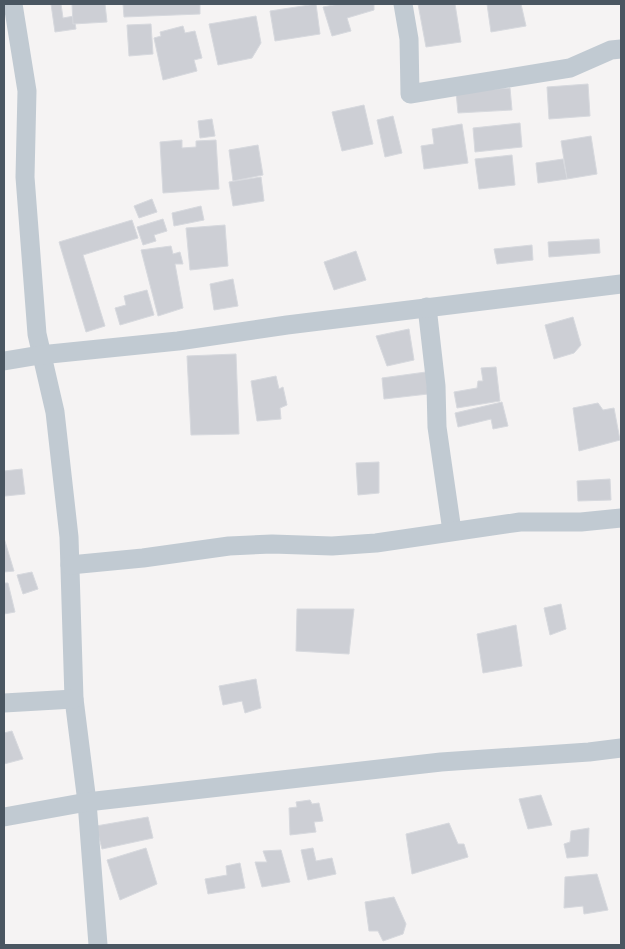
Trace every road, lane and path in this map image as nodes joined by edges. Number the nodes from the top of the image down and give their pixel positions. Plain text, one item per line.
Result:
1 (13, 4) edge
2 (403, 4) edge
3 (621, 49) edge
4 (621, 284) edge
5 (427, 308) junction
6 (40, 355) junction
7 (4, 361) edge
8 (621, 518) edge
9 (452, 531) junction
10 (70, 565) junction
11 (74, 698) junction
12 (4, 703) edge
13 (621, 748) edge
14 (87, 802) junction
15 (4, 817) edge
16 (98, 945) edge

1 - 6 street
2 - 3 street
4 - 5 street
5 - 6 street
5 - 9 street
6 - 7 street
6 - 10 street
8 - 9 street
9 - 10 street
10 - 11 street
11 - 12 street
11 - 14 street
13 - 14 street
14 - 15 street
14 - 16 street

